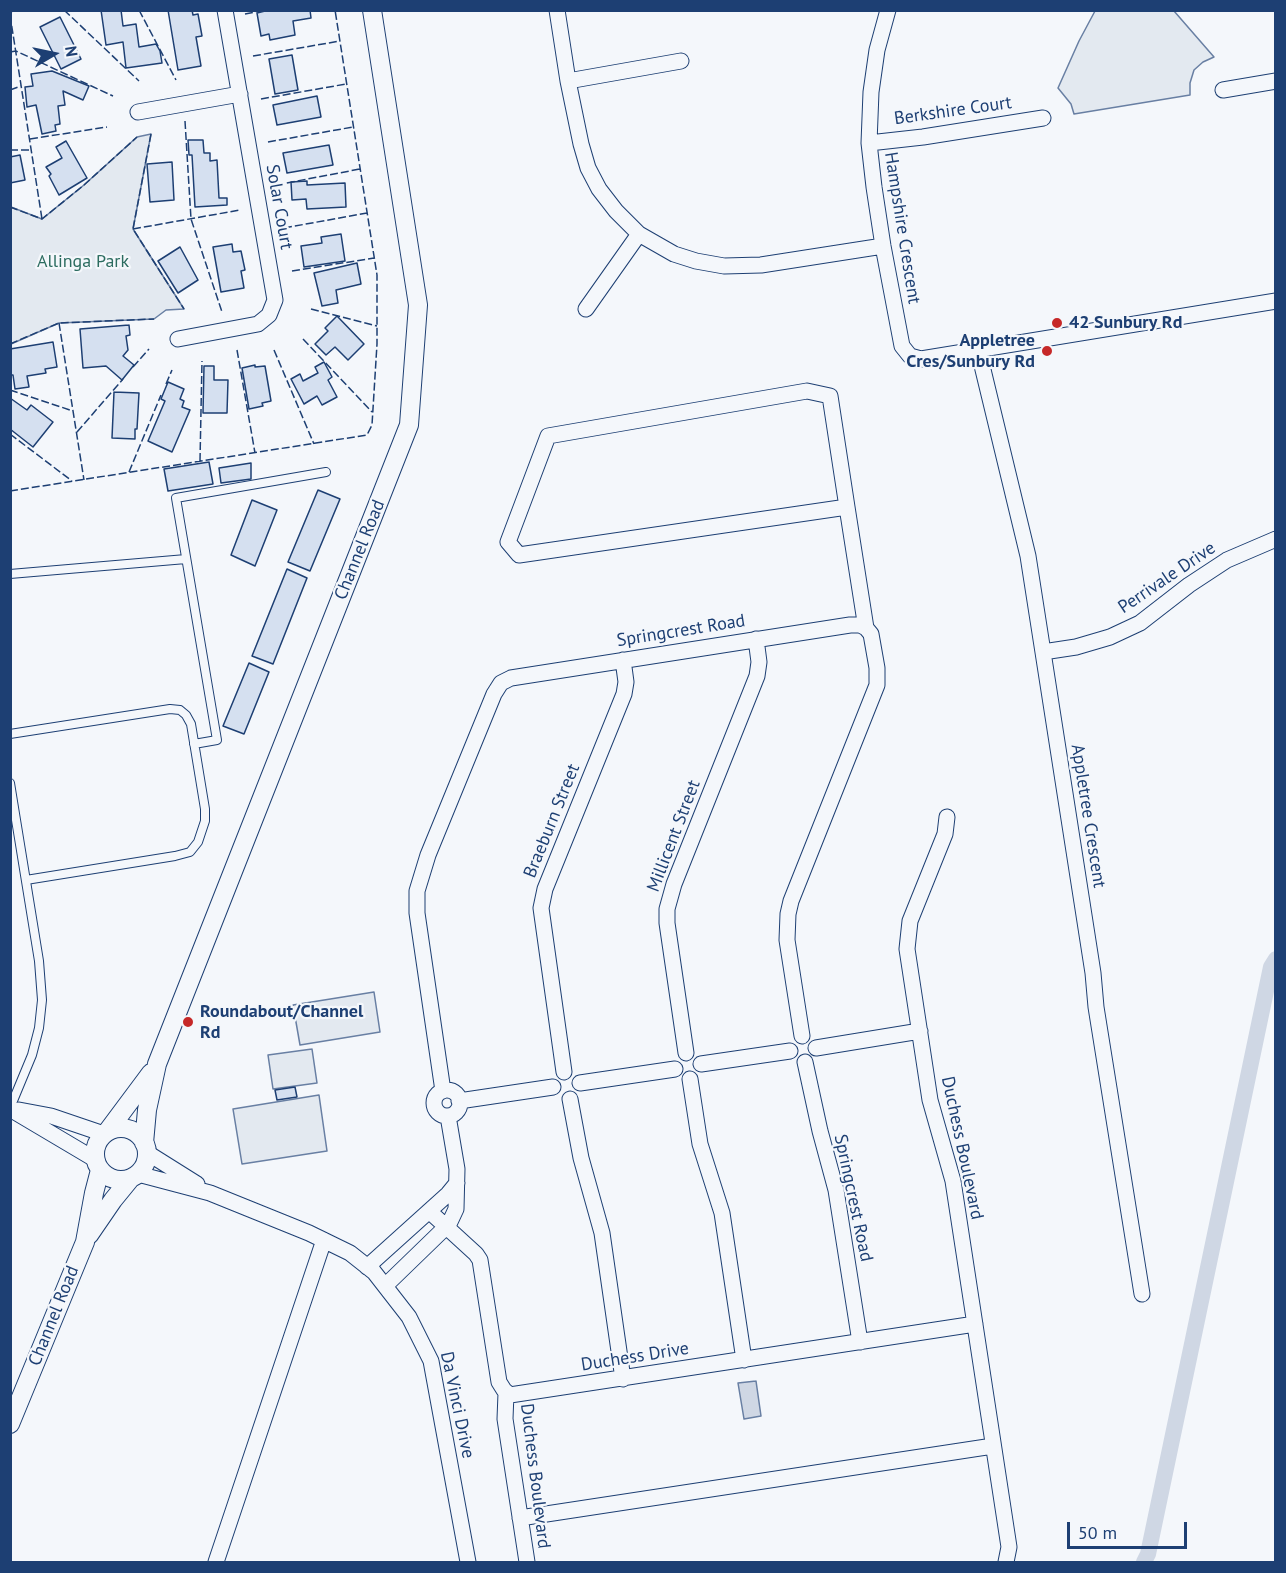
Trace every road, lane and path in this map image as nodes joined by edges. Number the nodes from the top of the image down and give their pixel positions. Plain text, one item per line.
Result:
1 (225, 10) edge
2 (372, 10) edge
3 (557, 10) edge
4 (888, 10) edge
5 (681, 61) dead end
6 (568, 81) junction
7 (1275, 81) edge
8 (1223, 90) dead end
9 (240, 94) junction
10 (138, 112) dead end
11 (1042, 118) dead end
12 (869, 143) junction
13 (639, 234) junction
14 (883, 246) junction
15 (1275, 301) edge
16 (586, 309) dead end
17 (178, 339) dead end
18 (978, 349) junction
19 (326, 472) dead end
20 (847, 507) junction
21 (1275, 539) edge
22 (186, 559) junction
23 (10, 574) edge
24 (866, 628) junction
25 (756, 639) junction
26 (1043, 652) junction
27 (623, 660) junction
28 (10, 734) edge
29 (194, 744) junction
30 (10, 783) edge
31 (947, 817) dead end
32 (26, 880) junction
33 (920, 1031) junction
34 (802, 1036) junction
35 (816, 1048) junction
36 (790, 1052) junction
37 (686, 1053) junction
38 (805, 1062) junction
39 (157, 1064) junction
40 (701, 1064) junction
41 (675, 1069) junction
42 (564, 1072) junction
43 (690, 1079) junction
44 (580, 1083) junction
45 (554, 1087) junction
46 (443, 1091) junction
47 (570, 1099) junction
48 (459, 1101) junction
49 (10, 1108) edge
50 (448, 1116) junction
51 (105, 1133) junction
52 (145, 1148) junction
53 (98, 1165) junction
54 (134, 1176) junction
55 (457, 1183) junction
56 (210, 1193) junction
57 (429, 1211) junction
58 (446, 1228) junction
59 (324, 1240) junction
60 (85, 1242) junction
61 (367, 1267) junction
62 (386, 1286) junction
63 (1142, 1293) dead end
64 (975, 1324) junction
65 (860, 1342) junction
66 (744, 1360) junction
67 (623, 1379) junction
68 (506, 1393) junction
69 (10, 1424) edge
70 (993, 1446) junction
71 (520, 1518) junction
72 (216, 1563) edge
73 (468, 1563) edge
74 (527, 1563) edge
75 (1006, 1563) edge

1 - 9 street, Solar Court
2 - 39 street, Channel Road
3 - 6 street
4 - 12 street, Hampshire Crescent
5 - 6 street
6 - 13 street
7 - 8 street
9 - 10 street
9 - 17 street, Solar Court
11 - 12 street, Berkshire Court
12 - 14 street, Hampshire Crescent
13 - 14 street
13 - 16 street
14 - 18 street, Hampshire Crescent
15 - 18 street
18 - 26 street, Appletree Crescent
19 - 22 lane
20 - 20 street
20 - 24 street
21 - 26 street, Perrivale Drive
22 - 23 lane
22 - 29 lane
24 - 25 street, Springcrest Road
24 - 34 street
25 - 27 street, Springcrest Road
25 - 37 street, Millicent Street
26 - 63 street, Appletree Crescent
27 - 42 street, Braeburn Street
27 - 46 street, Springcrest Road
28 - 29 lane
29 - 32 lane
30 - 32 lane
31 - 33 street, Duchess Boulevard
32 - 49 lane
33 - 35 street
33 - 64 street, Duchess Boulevard
34 - 35 street
34 - 36 street
35 - 38 street
36 - 38 street
36 - 40 street
37 - 40 street
37 - 41 street
38 - 65 street, Springcrest Road
39 - 51 street, Channel Road
39 - 52 street, Channel Road
40 - 43 street
41 - 43 street
41 - 44 street
42 - 44 street
42 - 45 street
43 - 66 street
44 - 47 street
45 - 47 street
45 - 48 street
46 - 48 street
46 - 50 street
47 - 67 street
48 - 50 street
49 - 51 street
49 - 53 street
50 - 55 street
51 - 52 street
51 - 53 street
52 - 54 street
52 - 56 street, Da Vinci Drive
53 - 54 street
53 - 60 street, Channel Road
54 - 56 street, Da Vinci Drive
54 - 60 street, Channel Road
55 - 57 street
55 - 58 street
56 - 59 street, Da Vinci Drive
57 - 58 street
57 - 61 street
58 - 62 street
58 - 68 street
59 - 61 street, Da Vinci Drive
59 - 72 street
60 - 69 street, Channel Road
61 - 62 street, Da Vinci Drive
62 - 73 street, Da Vinci Drive
64 - 65 street, Duchess Drive
64 - 70 street, Duchess Boulevard
65 - 66 street, Duchess Drive
66 - 67 street, Duchess Drive
67 - 68 street, Duchess Drive
68 - 71 street, Duchess Boulevard
70 - 71 street
70 - 75 street, Duchess Boulevard
71 - 74 street, Duchess Boulevard

